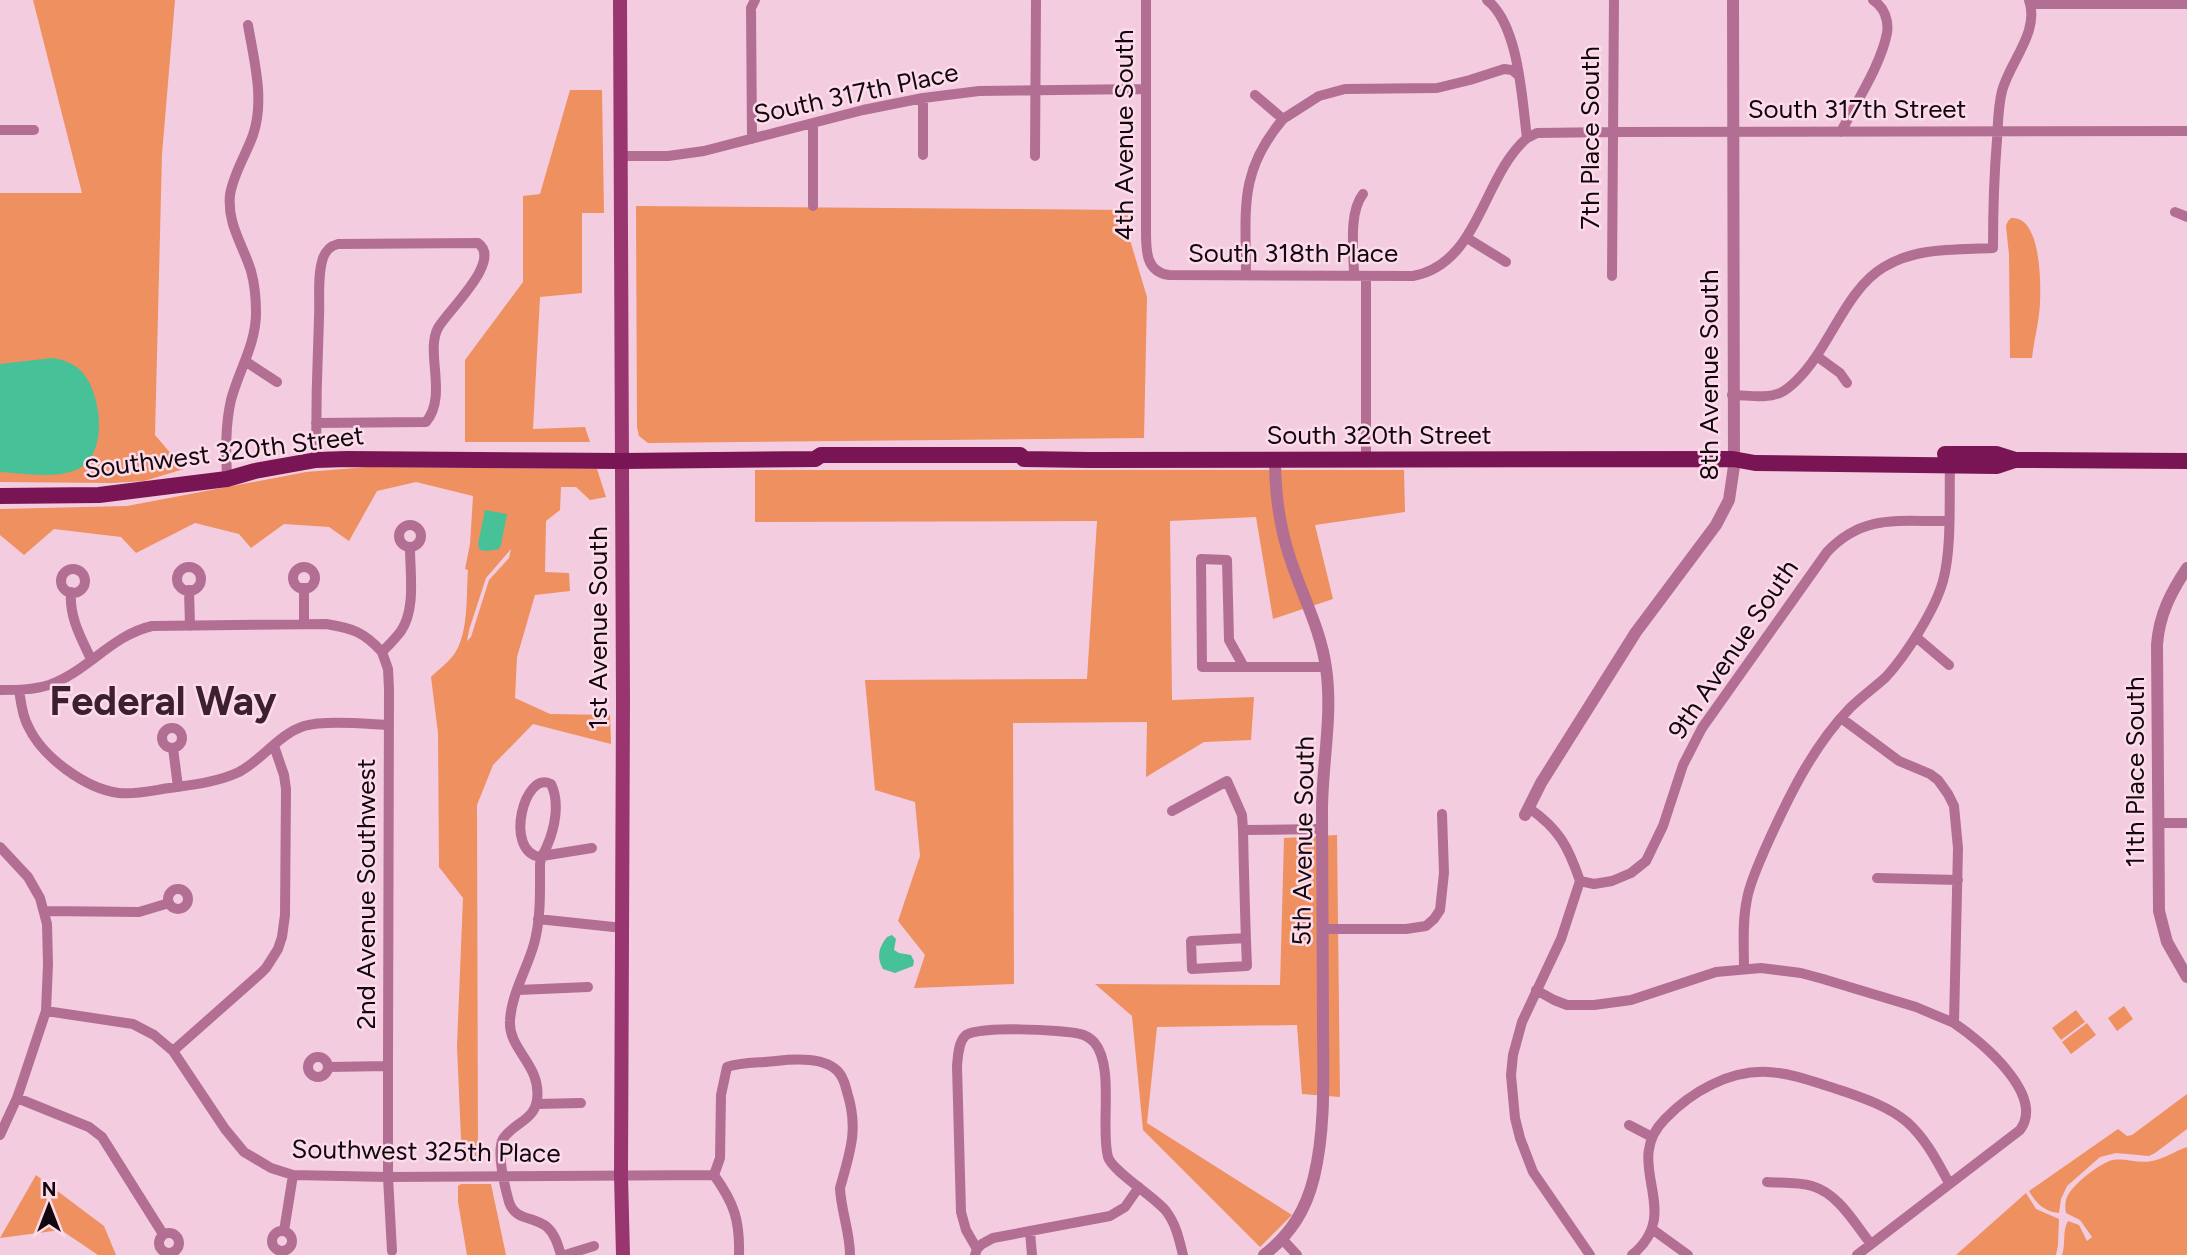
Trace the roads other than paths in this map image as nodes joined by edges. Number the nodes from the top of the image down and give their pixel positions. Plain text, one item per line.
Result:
1 (620, 0) edge
2 (755, 0) edge
3 (1036, 0) edge
4 (1146, 0) edge
5 (1614, 0) edge
6 (1733, 0) edge
7 (1492, 2) edge
8 (2030, 2) edge
9 (1877, 3) edge
10 (2187, 4) edge
11 (248, 25) dead end
12 (1518, 75) junction
13 (1144, 89) junction
14 (1035, 90) junction
15 (1255, 94) dead end
16 (923, 98) junction
17 (1283, 119) junction
18 (813, 124) junction
19 (0, 130) edge
20 (34, 130) dead end
21 (2187, 131) edge
22 (1613, 132) junction
23 (1732, 132) junction
24 (1841, 132) junction
25 (1998, 133) junction
26 (1527, 138) junction
27 (752, 139) junction
28 (923, 155) dead end
29 (621, 156) junction
30 (1035, 156) dead end
31 (1363, 194) dead end
32 (813, 206) dead end
33 (1467, 238) junction
34 (1506, 262) dead end
35 (1153, 268) joint
36 (1245, 275) junction
37 (1354, 276) junction
38 (1366, 276) junction
39 (1612, 276) dead end
40 (1818, 357) junction
41 (245, 362) junction
42 (277, 382) dead end
43 (1847, 383) dead end
44 (1732, 395) junction
45 (316, 423) junction
46 (1914, 454) junction
47 (1275, 459) junction
48 (1366, 459) junction
49 (1733, 459) junction
50 (2012, 459) junction
51 (316, 460) junction
52 (622, 461) junction
53 (2187, 461) edge
54 (1838, 463) junction
55 (1950, 464) junction
56 (227, 479) junction
57 (0, 496) edge
58 (1949, 522) junction
59 (410, 548) dead end
60 (2187, 568) edge
61 (304, 589) dead end
62 (189, 590) dead end
63 (71, 593) dead end
64 (304, 623) junction
65 (190, 626) junction
66 (1916, 637) junction
67 (382, 653) junction
68 (91, 659) junction
69 (1950, 664) dead end
70 (1244, 667) junction
71 (1326, 667) junction
72 (0, 690) edge
73 (19, 690) junction
74 (1841, 718) junction
75 (389, 725) junction
76 (274, 746) junction
77 (173, 748) dead end
78 (178, 787) junction
79 (1172, 811) dead end
80 (1527, 811) joint
81 (1442, 814) dead end
82 (2158, 823) junction
83 (2187, 823) edge
84 (1322, 829) junction
85 (1243, 830) junction
86 (0, 847) edge
87 (592, 848) dead end
88 (541, 857) junction
89 (1877, 878) dead end
90 (1958, 880) junction
91 (1580, 881) junction
92 (169, 903) dead end
93 (45, 911) junction
94 (538, 919) junction
95 (623, 928) junction
96 (1323, 929) junction
97 (1246, 938) junction
98 (1744, 968) junction
99 (2187, 978) edge
100 (588, 987) dead end
101 (518, 990) junction
102 (1536, 990) junction
103 (46, 1011) junction
104 (1954, 1023) junction
105 (173, 1051) junction
106 (388, 1066) junction
107 (329, 1067) dead end
108 (17, 1098) junction
109 (581, 1103) dead end
110 (536, 1104) junction
111 (1629, 1125) dead end
112 (0, 1135) edge
113 (1652, 1137) junction
114 (293, 1175) junction
115 (714, 1175) junction
116 (504, 1176) junction
117 (621, 1176) junction
118 (388, 1177) junction
119 (1767, 1182) dead end
120 (1949, 1183) junction
121 (1139, 1187) junction
122 (1652, 1229) junction
123 (284, 1231) dead end
124 (1030, 1232) junction
125 (163, 1234) dead end
126 (1283, 1240) junction
127 (1871, 1244) junction
128 (594, 1246) dead end
129 (976, 1252) edge
130 (389, 1253) edge
131 (404, 1255) edge
132 (563, 1255) edge
133 (623, 1255) edge
134 (739, 1255) edge
135 (849, 1255) edge
136 (1032, 1255) edge
137 (1182, 1255) edge
138 (1264, 1255) edge
139 (1297, 1255) edge
140 (1590, 1255) edge
141 (1632, 1255) edge
142 (1688, 1255) edge
143 (1857, 1255) edge

1 - 29 main road, 1st Avenue South
2 - 27 street
3 - 14 street
4 - 13 street, 4th Avenue South
5 - 22 street, 7th Place South
6 - 23 street, 8th Avenue South
7 - 12 street
8 - 10 street
8 - 25 street
9 - 24 street
11 - 41 street
12 - 17 street
12 - 26 street
13 - 14 street, South 317th Place
13 - 35 street, 4th Avenue South
14 - 16 street, South 317th Place
14 - 30 street
15 - 17 street
16 - 18 street, South 317th Place
16 - 28 street
17 - 36 street
18 - 27 street, South 317th Place
18 - 32 street
19 - 20 street
21 - 25 street, South 317th Street
22 - 23 street, South 317th Street
22 - 26 street, South 317th Street
22 - 39 street, 7th Place South
23 - 24 street, South 317th Street
23 - 44 street, 8th Avenue South
24 - 25 street, South 317th Street
25 - 40 street
26 - 33 street
27 - 29 street, South 317th Place
29 - 52 main road, 1st Avenue South
31 - 37 street
33 - 34 street
33 - 38 street, South 318th Place
35 - 36 street, South 318th Place
36 - 37 street, South 318th Place
37 - 38 street, South 318th Place
38 - 48 street
40 - 43 street
40 - 44 street
41 - 42 street
41 - 56 street
44 - 49 street, 8th Avenue South
45 - 45 street
45 - 51 street
46 - 49 main road, South 320th Street
46 - 50 main road, South 320th Street
46 - 54 main road
47 - 48 main road, South 320th Street
47 - 52 main road, South 320th Street
47 - 71 street, 5th Avenue South
48 - 49 main road, South 320th Street
49 - 54 main road, South 320th Street
49 - 80 street, 8th Avenue South
50 - 53 main road, South 320th Street
50 - 55 main road, South 320th Street
51 - 52 main road, Southwest 320th Street
51 - 56 main road, Southwest 320th Street
52 - 95 main road, 1st Avenue South
54 - 55 main road, South 320th Street
55 - 58 street
56 - 57 main road, Southwest 320th Street
58 - 66 street
58 - 91 street, 9th Avenue South
59 - 67 street
60 - 82 street, 11th Place South
61 - 64 street
62 - 65 street
63 - 68 street
64 - 65 street
64 - 67 street
65 - 68 street
66 - 69 street
66 - 74 street
67 - 75 street, 2nd Avenue Southwest
68 - 73 street
70 - 70 street
70 - 71 street
71 - 84 street, 5th Avenue South
72 - 73 street
73 - 78 street
74 - 90 street
74 - 98 street
75 - 76 street
75 - 106 street, 2nd Avenue Southwest
76 - 78 street
76 - 105 street
77 - 78 street
79 - 85 street
80 - 91 street
81 - 96 street
82 - 83 street
82 - 99 street, 11th Place South
84 - 85 street
84 - 96 street, 5th Avenue South
85 - 97 street
86 - 93 street
87 - 88 street
88 - 88 street
88 - 94 street
89 - 90 street
90 - 104 street
91 - 102 street
92 - 93 street
93 - 103 street
94 - 95 street
94 - 101 street
95 - 117 main road, 1st Avenue South
96 - 126 street, 5th Avenue South
97 - 97 street
98 - 102 street
98 - 104 street
100 - 101 street
101 - 110 street
102 - 140 street
103 - 105 street, Southwest 325th Place
103 - 108 street
104 - 120 street
105 - 114 street, Southwest 325th Place
106 - 107 street
106 - 118 street, 2nd Avenue Southwest
108 - 112 street
108 - 125 street
109 - 110 street
110 - 116 street
111 - 113 street
113 - 120 street
113 - 122 street
114 - 118 street, Southwest 325th Place
114 - 123 street
115 - 117 street, Southwest 325th Place
115 - 134 street
115 - 135 street
116 - 117 street, Southwest 325th Place
116 - 118 street, Southwest 325th Place
116 - 132 street
117 - 133 main road, 1st Avenue South
118 - 130 street, 2nd Avenue Southwest
119 - 127 street
120 - 127 street
121 - 124 street
121 - 129 street
121 - 137 street
122 - 141 street
122 - 142 street
124 - 129 street
124 - 136 street
126 - 138 street, 5th Avenue South
126 - 139 street
127 - 143 street
128 - 132 street
130 - 131 street, 2nd Avenue Southwest

